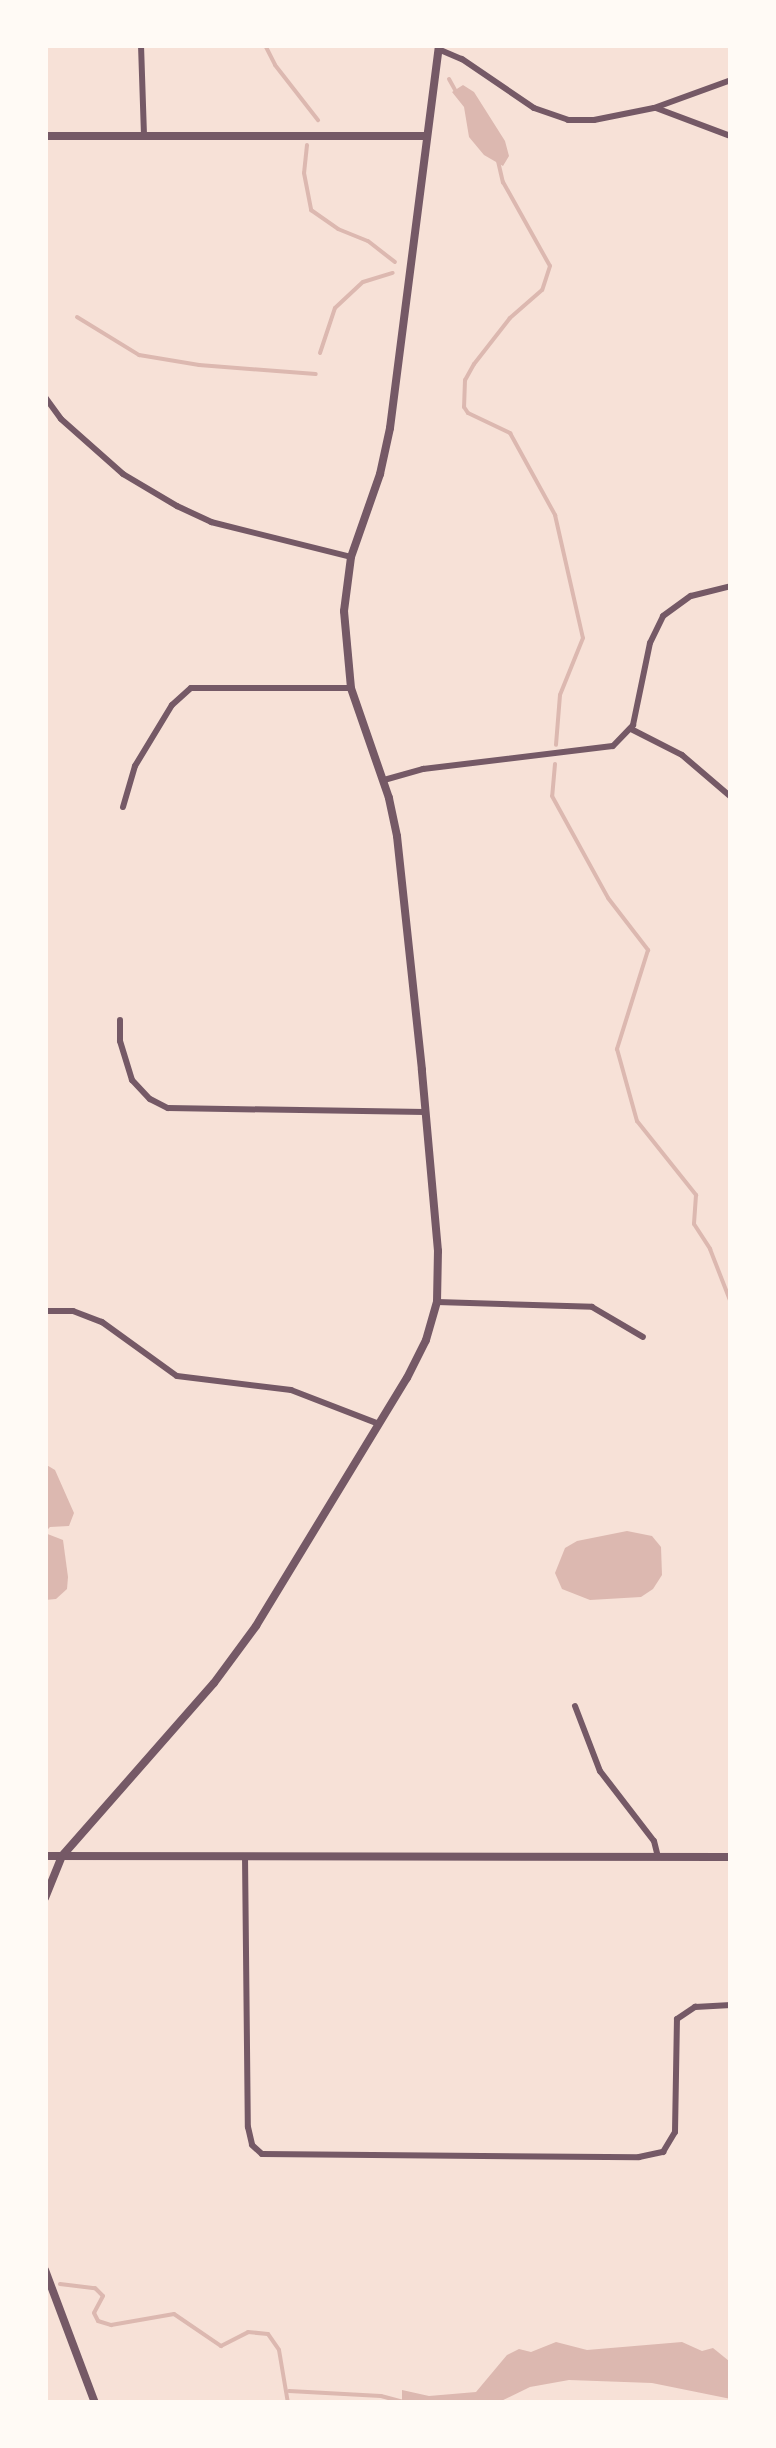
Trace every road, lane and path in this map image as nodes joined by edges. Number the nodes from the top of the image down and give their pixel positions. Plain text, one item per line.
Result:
1 (141, 45) edge
2 (438, 47) edge
3 (731, 80) edge
4 (731, 91) edge
5 (654, 108) junction
6 (144, 135) junction
7 (45, 136) edge
8 (424, 136) junction
9 (729, 138) edge
10 (45, 398) edge
11 (352, 557) junction
12 (731, 586) edge
13 (351, 688) junction
14 (631, 729) junction
15 (384, 780) junction
16 (731, 796) edge
17 (122, 807) dead end
18 (120, 1020) dead end
19 (426, 1112) junction
20 (437, 1302) junction
21 (45, 1311) edge
22 (642, 1337) dead end
23 (380, 1424) junction
24 (575, 1706) dead end
25 (45, 1856) edge
26 (62, 1856) junction
27 (245, 1856) junction
28 (658, 1857) junction
29 (731, 1857) edge
30 (45, 1898) edge
31 (731, 2005) edge
32 (45, 2270) edge
33 (95, 2403) edge

1 - 6 street
2 - 5 street
2 - 8 street
3 - 5 street
4 - 9 street
5 - 9 street
6 - 7 street
6 - 8 street
8 - 11 street
10 - 11 street
11 - 13 street
12 - 14 street
13 - 15 street
13 - 17 street
14 - 15 street
14 - 16 street
15 - 19 street
18 - 19 street
19 - 20 street
20 - 22 street
20 - 23 street
21 - 23 street
23 - 26 street
24 - 28 street
25 - 26 street
26 - 27 street
26 - 30 street
27 - 28 street
27 - 31 street
28 - 29 street
32 - 33 street

